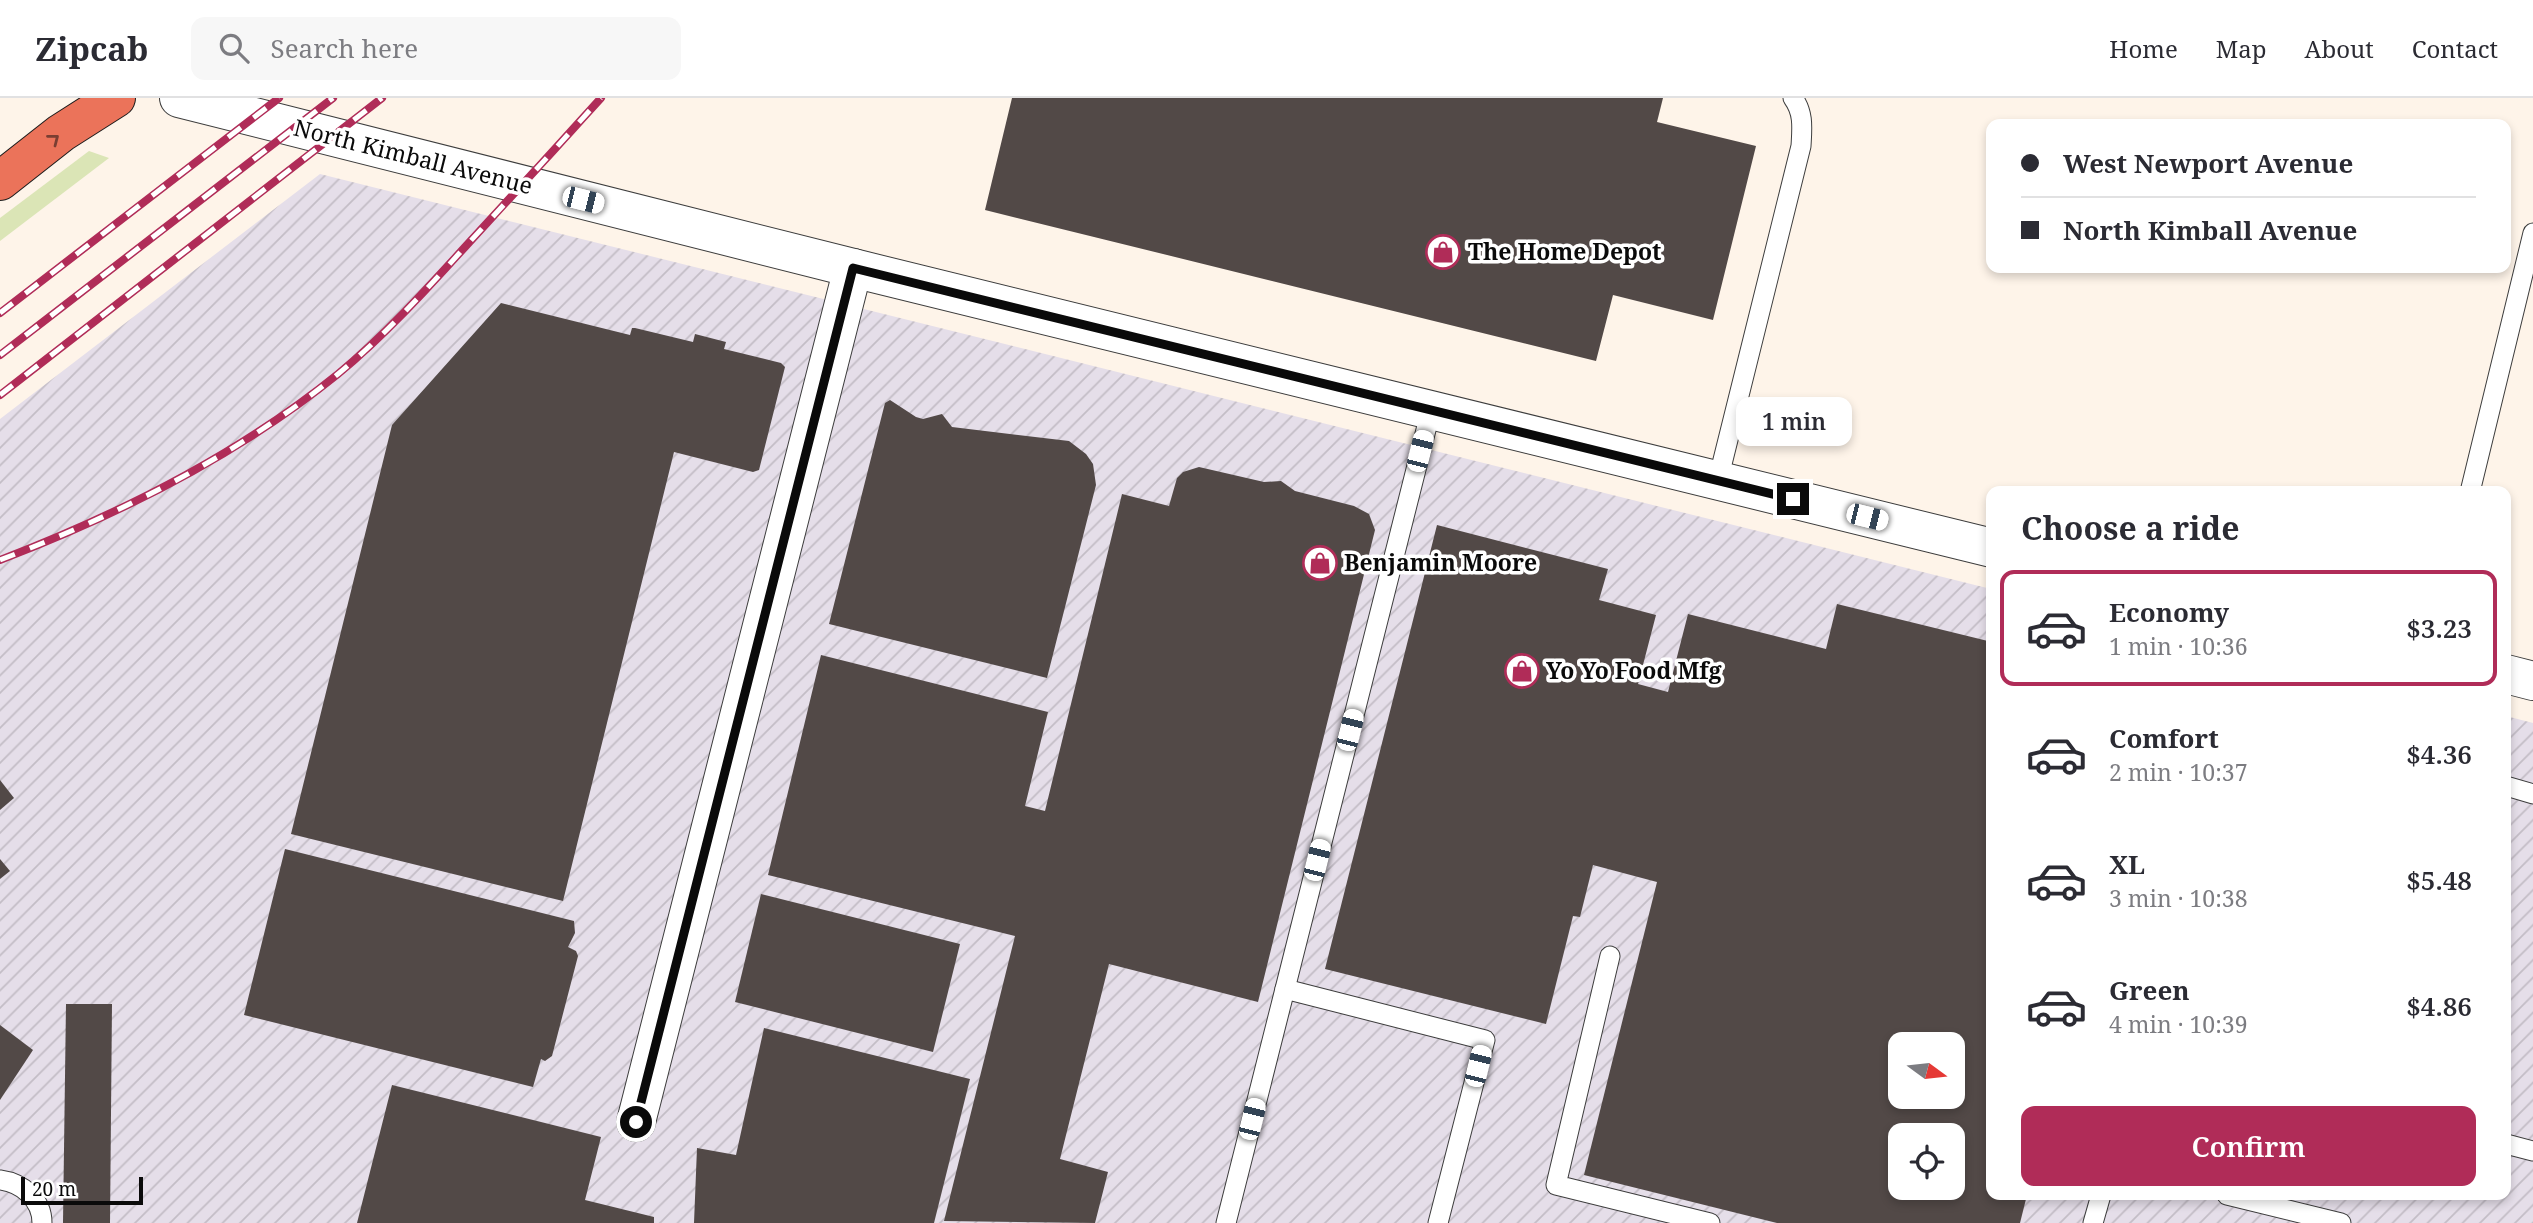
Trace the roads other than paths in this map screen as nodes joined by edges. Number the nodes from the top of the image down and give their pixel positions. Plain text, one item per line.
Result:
1 (116, 98) edge
2 (179, 98) edge
3 (1793, 98) edge
4 (0, 181) edge
5 (2533, 233) edge
6 (853, 268) junction
7 (1431, 410) junction
8 (1718, 480) junction
9 (2471, 486) edge
10 (1986, 547) edge
11 (2511, 675) edge
12 (2533, 681) edge
13 (2511, 787) edge
14 (2533, 794) edge
15 (1610, 956) dead end
16 (1285, 989) junction
17 (636, 1122) dead end
18 (2511, 1145) edge
19 (2533, 1151) edge
20 (0, 1180) edge
21 (2100, 1200) edge
22 (2247, 1200) edge
23 (42, 1223) edge
24 (1226, 1223) edge
25 (1438, 1223) edge
26 (1710, 1223) edge
27 (2094, 1223) edge
28 (2341, 1223) edge

4 -> 1 highway
2 - 6 street, North Kimball Avenue
3 - 8 lane
5 - 9 lane
6 - 7 street, North Kimball Avenue
6 - 17 street
7 - 8 street, North Kimball Avenue
7 - 16 lane
8 - 10 street, North Kimball Avenue
11 - 12 street
13 - 14 lane
15 - 26 lane
16 - 24 lane
16 - 25 lane
18 - 19 lane
20 - 23 lane
21 - 27 lane
22 - 28 lane

